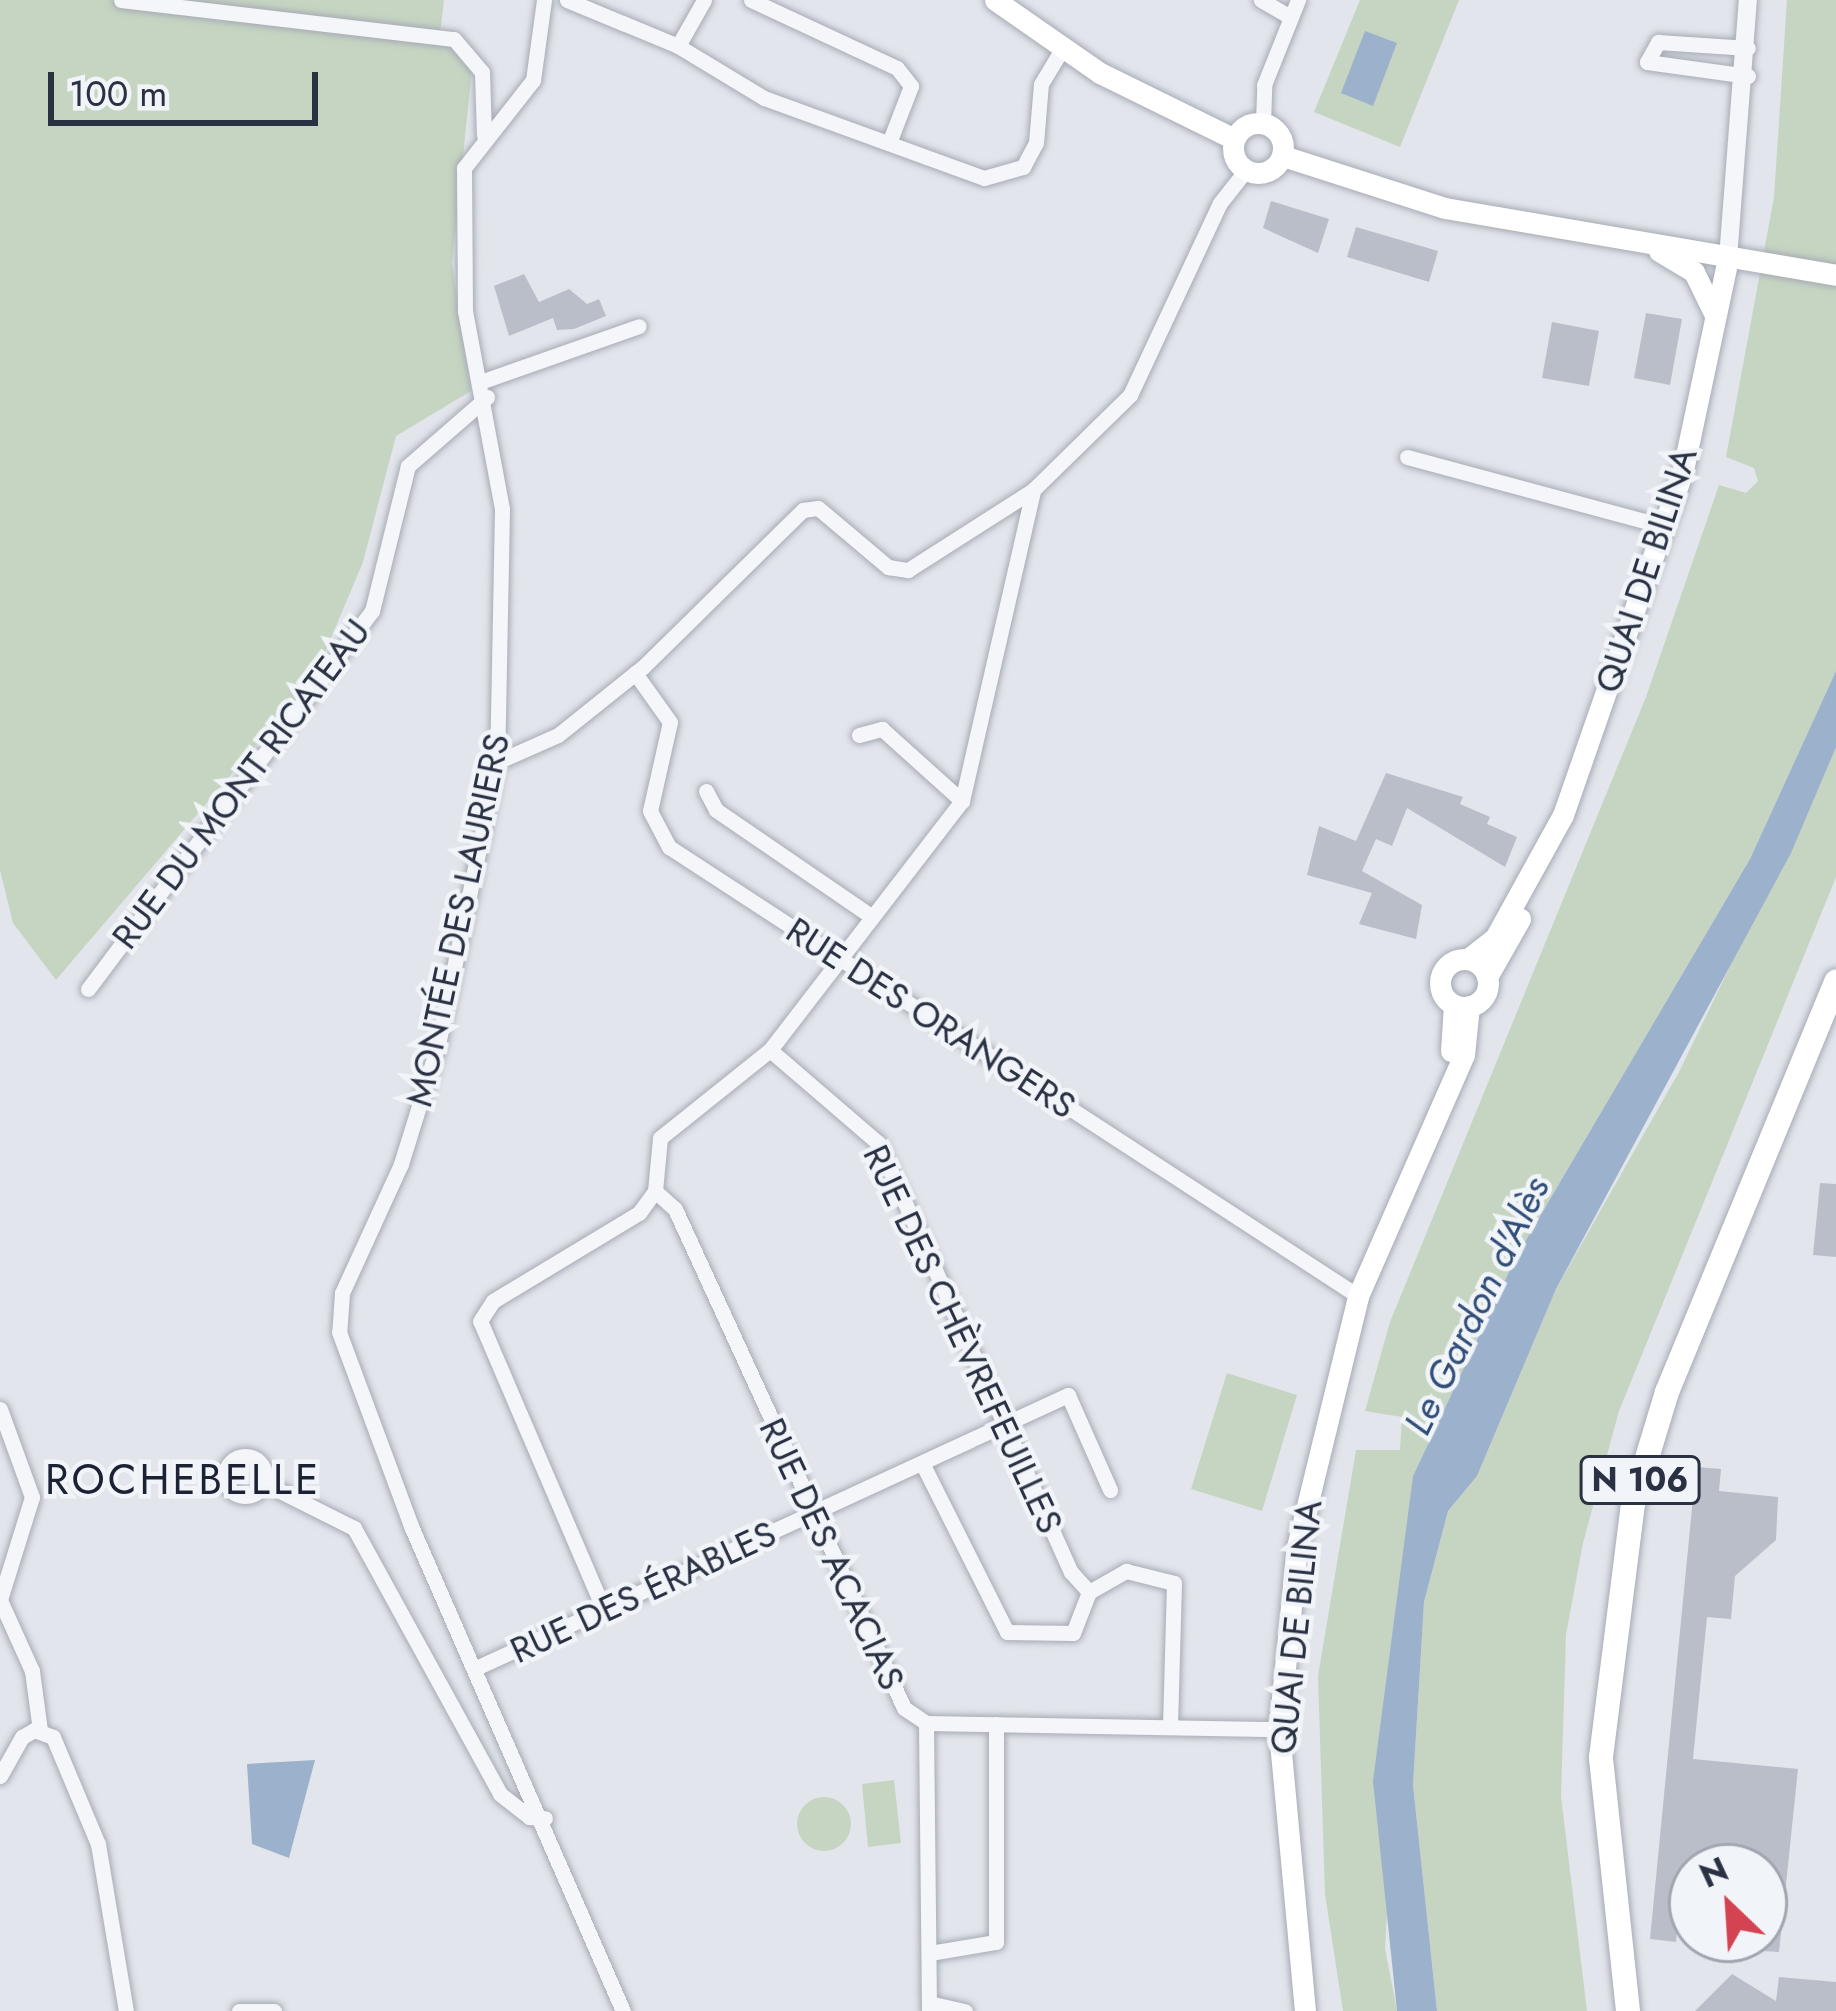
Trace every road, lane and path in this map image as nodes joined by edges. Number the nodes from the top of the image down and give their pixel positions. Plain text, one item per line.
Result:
1 (121, 0) edge
2 (544, 0) edge
3 (567, 0) edge
4 (704, 0) edge
5 (751, 0) edge
6 (995, 0) edge
7 (1261, 0) edge
8 (1298, 0) edge
9 (1748, 0) edge
10 (1290, 17) junction
11 (678, 46) junction
12 (1748, 48) junction
13 (1062, 49) junction
14 (1748, 76) junction
15 (1263, 123) junction
16 (484, 135) junction
17 (1234, 139) junction
18 (889, 143) junction
19 (1283, 156) junction
20 (1246, 170) junction
21 (1642, 243) junction
22 (1737, 259) junction
23 (1836, 275) edge
24 (1715, 316) junction
25 (639, 326) dead end
26 (485, 389) junction
27 (1407, 457) dead end
28 (1033, 490) junction
29 (1666, 527) junction
30 (635, 673) junction
31 (859, 735) dead end
32 (497, 762) junction
33 (706, 791) dead end
34 (962, 801) junction
35 (1535, 873) junction
36 (872, 917) junction
37 (838, 958) junction
38 (1468, 959) junction
39 (1487, 977) junction
40 (1836, 981) edge
41 (88, 989) dead end
42 (1462, 1005) junction
43 (770, 1050) junction
44 (655, 1191) junction
45 (1358, 1296) junction
46 (0, 1409) edge
47 (1005, 1425) junction
48 (922, 1463) junction
49 (263, 1484) dead end
50 (1110, 1490) dead end
51 (812, 1514) junction
52 (1089, 1592) junction
53 (604, 1610) junction
54 (476, 1668) junction
55 (926, 1723) junction
56 (996, 1724) junction
57 (1170, 1727) junction
58 (1279, 1729) junction
59 (40, 1730) junction
60 (0, 1776) edge
61 (545, 1818) junction
62 (930, 1953) junction
63 (929, 2007) edge
64 (126, 2011) edge
65 (239, 2011) edge
66 (274, 2011) edge
67 (622, 2011) edge
68 (965, 2011) edge
69 (1304, 2011) edge
70 (1628, 2011) edge

1 - 16 street
2 - 16 street, MONTÉE DES LAURIERS
3 - 11 street
4 - 11 street
5 - 18 street
6 - 13 main road
7 - 10 street
8 - 10 street
9 - 12 street
10 - 15 street
11 - 18 street
12 - 14 street
12 - 14 street
13 - 17 main road
13 - 18 street
14 - 22 street
15 - 17 main road
15 - 19 main road
16 - 26 street, MONTÉE DES LAURIERS
17 - 20 main road
19 - 20 main road
19 - 21 main road
20 - 28 street
21 - 22 main road
21 - 24 main road
22 - 23 main road
22 - 24 main road, QUAI DE BILINA
24 - 29 main road, QUAI DE BILINA
25 - 26 street
26 - 32 street, MONTÉE DES LAURIERS
26 - 41 street, RUE DU MONT RICATEAU
27 - 29 street
28 - 30 street
28 - 34 street
29 - 35 main road, QUAI DE BILINA
30 - 32 street
30 - 37 street, RUE DES ORANGERS
31 - 34 street
32 - 54 street, MONTÉE DES LAURIERS
33 - 36 street
34 - 36 street
35 - 38 main road, QUAI DE BILINA
35 - 39 main road, QUAI DE BILINA
36 - 37 street
37 - 43 street
37 - 45 street, RUE DES ORANGERS
38 - 39 main road
38 - 42 main road, QUAI DE BILINA
39 - 42 main road, QUAI DE BILINA
40 - 70 main road, N 106
42 - 45 main road, QUAI DE BILINA
43 - 44 street
43 - 47 street, RUE DES CHÈVREFEUILLES
44 - 51 street, RUE DES ACACIAS
44 - 53 street
45 - 58 main road, QUAI DE BILINA
46 - 59 street
47 - 48 street, RUE DES ÉRABLES
47 - 50 street, RUE DES ÉRABLES
47 - 52 street, RUE DES CHÈVREFEUILLES
48 - 51 street, RUE DES ÉRABLES
48 - 52 street
49 - 61 street
51 - 53 street, RUE DES ÉRABLES
51 - 55 street, RUE DES ACACIAS
52 - 57 street
53 - 54 street, RUE DES ÉRABLES
54 - 61 street, MONTÉE DES LAURIERS
55 - 56 street, RUE DES ACACIAS
55 - 62 street
56 - 57 street, RUE DES ACACIAS
56 - 62 street
57 - 58 street, RUE DES ACACIAS
58 - 69 main road, QUAI DE BILINA
59 - 60 street
59 - 64 street
61 - 67 street, MONTÉE DES LAURIERS
62 - 63 street
63 - 68 street
65 - 66 street

